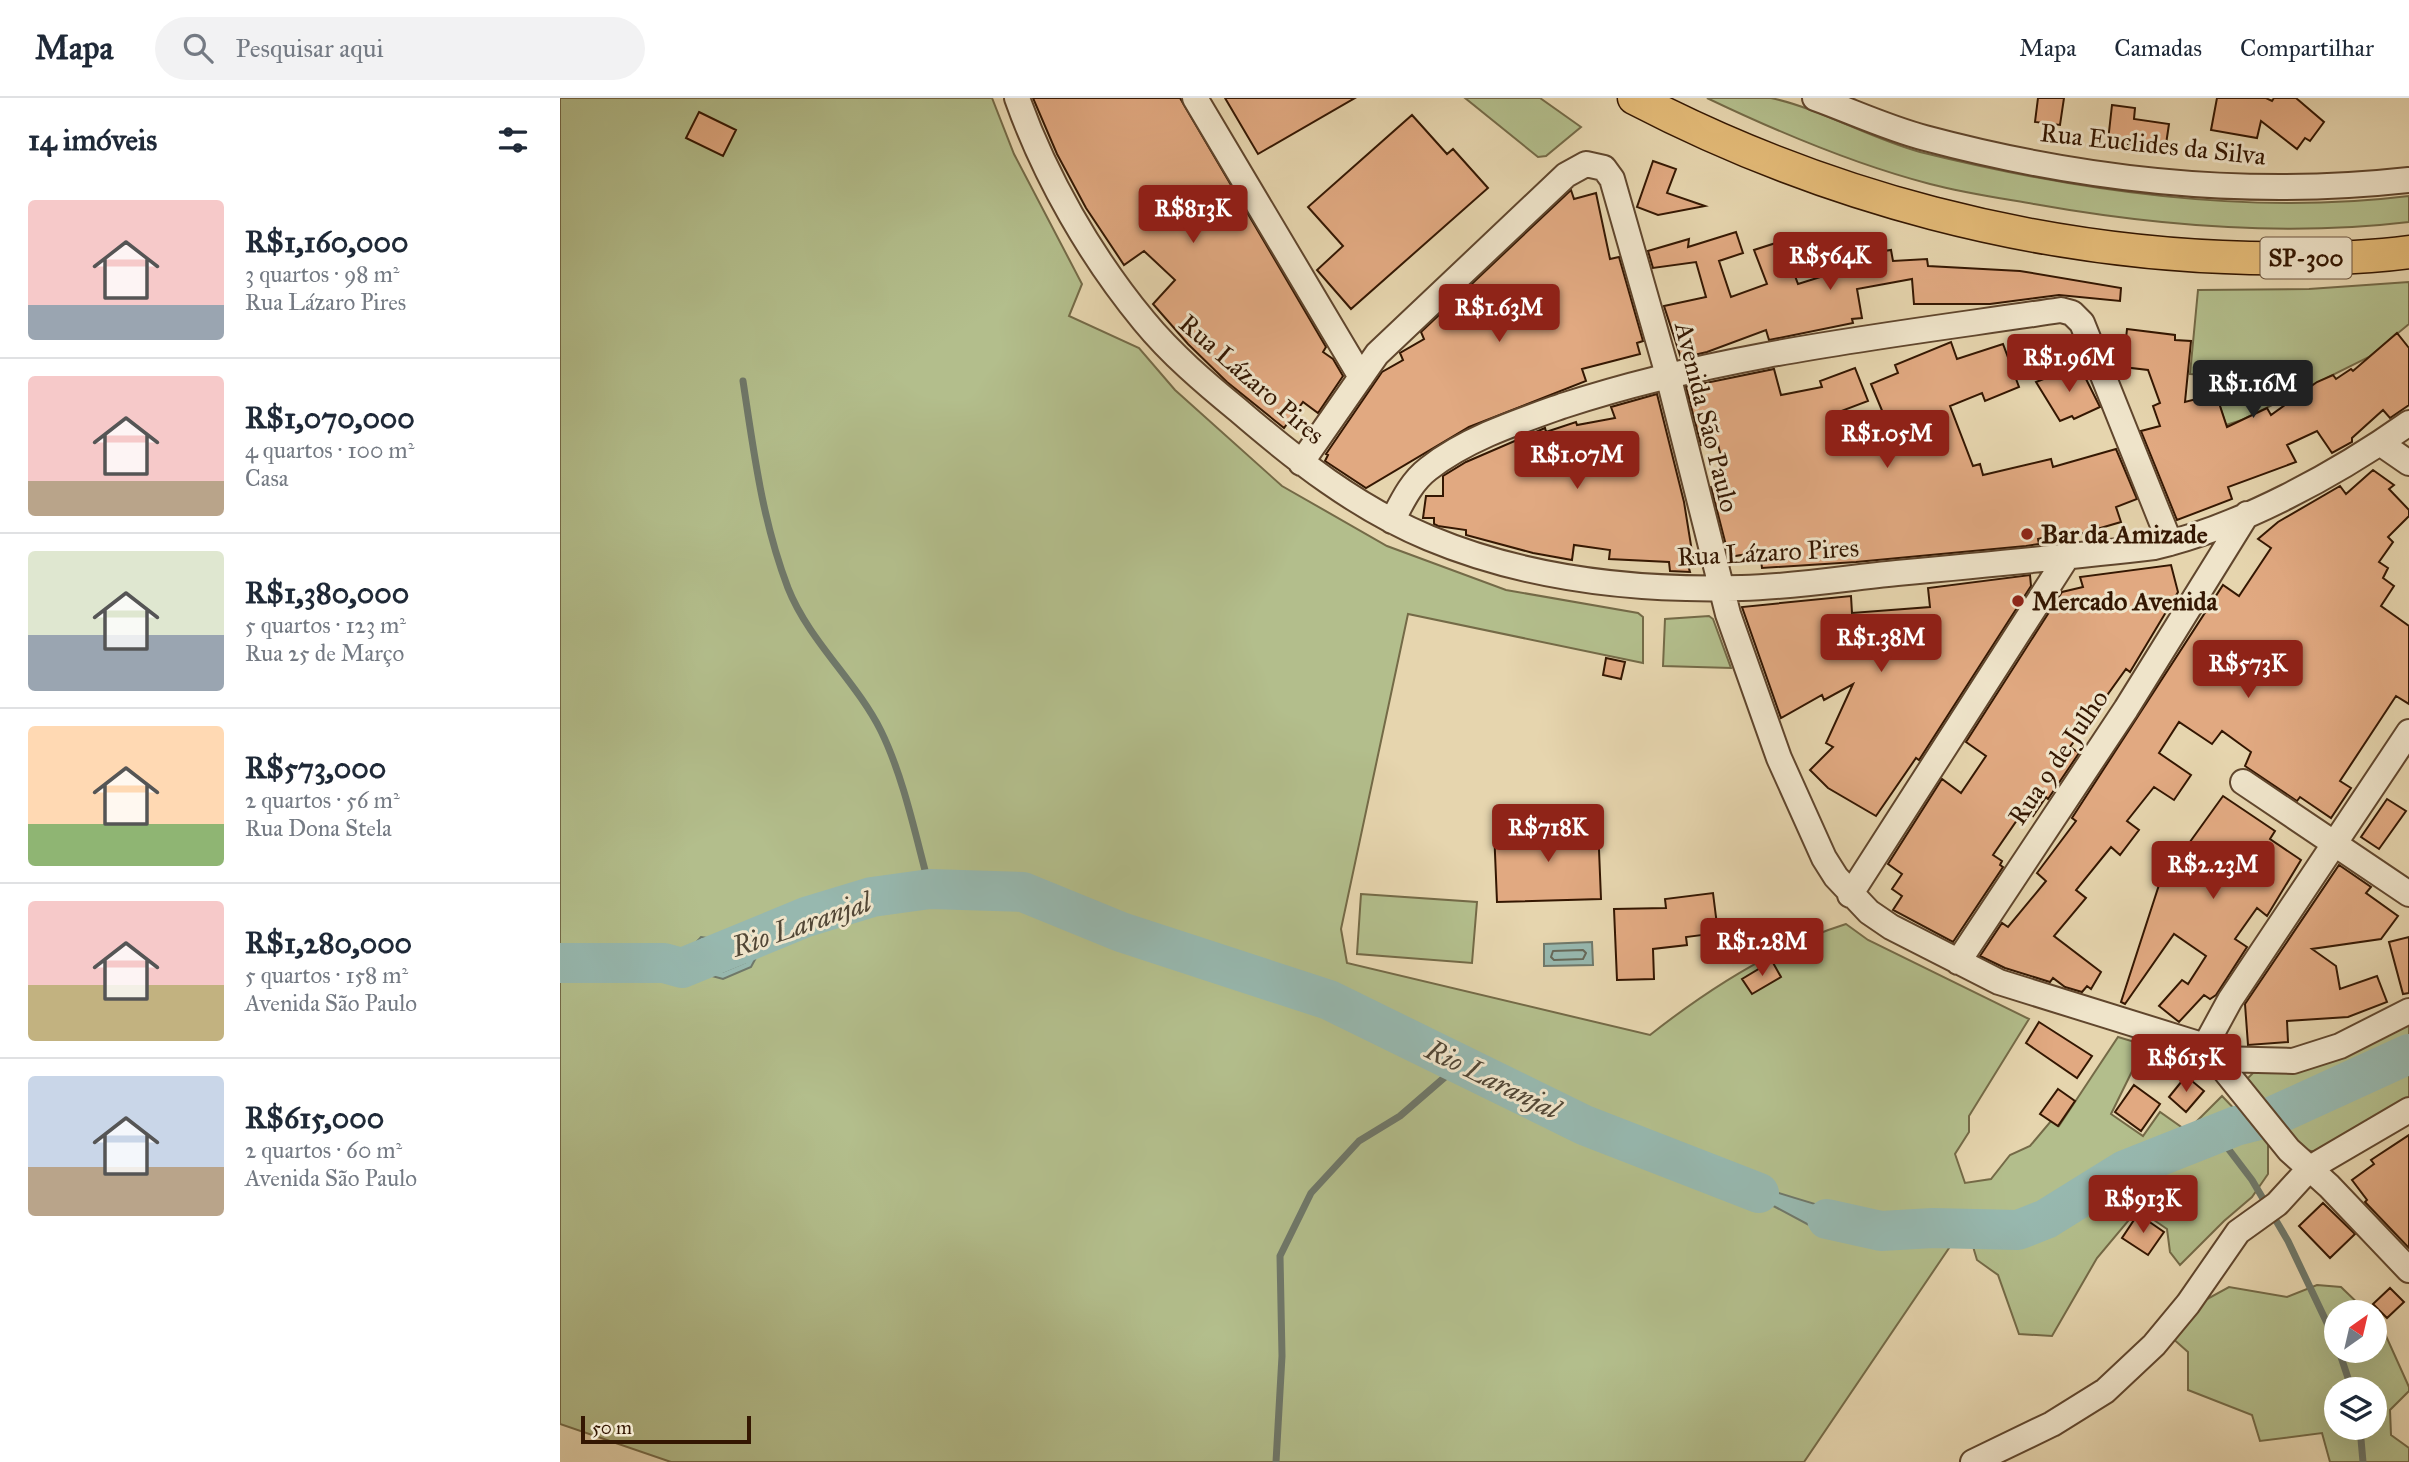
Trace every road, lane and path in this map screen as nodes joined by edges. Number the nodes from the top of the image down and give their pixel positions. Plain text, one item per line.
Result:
1 (1017, 98) edge
2 (1195, 98) edge
3 (1634, 98) edge
4 (1815, 98) edge
5 (2409, 180) edge
6 (2409, 252) edge
7 (1668, 374) junction
8 (1361, 377) junction
9 (2409, 423) edge
10 (2380, 443) junction
11 (1301, 463) junction
12 (2409, 463) edge
13 (2248, 514) junction
14 (1392, 520) junction
15 (2199, 536) junction
16 (2171, 543) junction
17 (2067, 557) junction
18 (2204, 583) junction
19 (1721, 588) junction
20 (2409, 732) edge
21 (2243, 782) dead end
22 (2333, 844) junction
23 (2409, 894) edge
24 (1850, 895) junction
25 (1958, 962) junction
26 (2409, 1011) edge
27 (2211, 1052) junction
28 (2409, 1110) edge
29 (2310, 1168) junction
30 (2409, 1270) edge
31 (1973, 1462) edge

1 - 11 street, Rua Lázaro Pires
2 - 8 street
3 - 6 main road, SP-300
4 - 5 street, Rua Euclides da Silva
7 - 8 street, Avenida São Paulo
7 - 14 street
7 - 16 street
7 - 19 street, Avenida São Paulo
8 - 11 street
9 - 10 street, Rua Lázaro Pires
10 - 12 street
10 - 13 street, Rua Lázaro Pires
11 - 14 street, Rua Lázaro Pires
13 - 15 street, Rua Lázaro Pires
13 - 18 street, Rua 9 de Julho
14 - 19 street, Rua Lázaro Pires
15 - 16 street, Rua Lázaro Pires
15 - 18 street
16 - 17 street, Rua Lázaro Pires
17 - 19 street, Rua Lázaro Pires
17 - 24 street
18 - 25 street, Rua 9 de Julho
19 - 24 street, Avenida São Paulo
20 - 22 street
21 - 22 street
22 - 23 street
22 - 27 street
24 - 25 street, Avenida São Paulo
25 - 27 street, Avenida São Paulo
26 - 27 street, Avenida São Paulo
27 - 29 street
28 - 29 street
29 - 30 street
29 - 31 street

